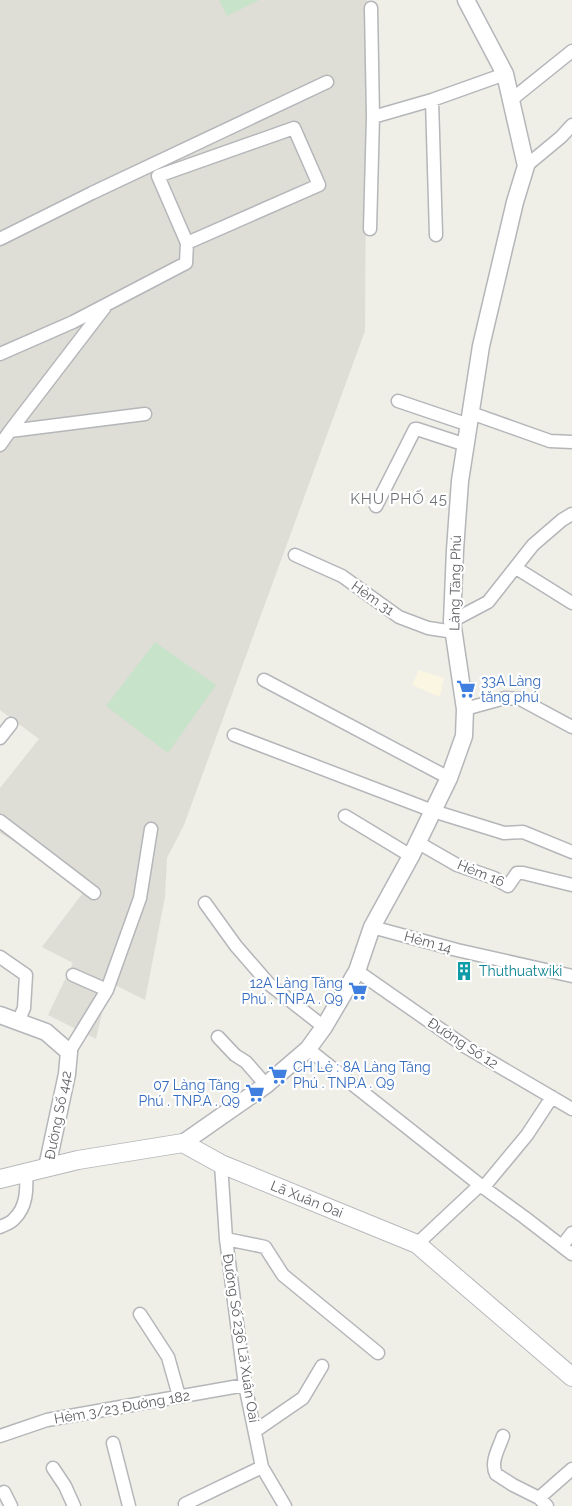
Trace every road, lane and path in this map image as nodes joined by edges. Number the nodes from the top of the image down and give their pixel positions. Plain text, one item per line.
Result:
1 (466, 0) edge
2 (371, 8) dead end
3 (572, 50) edge
4 (505, 74) junction
5 (327, 82) dead end
6 (432, 100) junction
7 (511, 100) junction
8 (373, 117) junction
9 (572, 125) edge
10 (567, 139) edge
11 (526, 166) junction
12 (370, 229) dead end
13 (436, 235) dead end
14 (0, 239) edge
15 (187, 243) junction
16 (108, 303) junction
17 (0, 354) edge
18 (398, 401) dead end
19 (145, 414) dead end
20 (470, 419) junction
21 (10, 430) junction
22 (572, 442) edge
23 (0, 445) edge
24 (466, 445) junction
25 (376, 506) dead end
26 (572, 514) edge
27 (295, 555) dead end
28 (516, 568) junction
29 (572, 603) edge
30 (453, 627) junction
31 (264, 680) dead end
32 (465, 709) junction
33 (11, 724) dead end
34 (572, 727) edge
35 (234, 735) dead end
36 (0, 738) edge
37 (449, 778) junction
38 (433, 811) junction
39 (345, 816) dead end
40 (0, 821) edge
41 (151, 829) dead end
42 (414, 849) junction
43 (572, 852) edge
44 (572, 885) edge
45 (94, 893) dead end
46 (205, 903) dead end
47 (372, 927) junction
48 (0, 957) edge
49 (357, 971) junction
50 (74, 974) dead end
51 (572, 976) edge
52 (106, 990) junction
53 (0, 1014) edge
54 (18, 1022) junction
55 (324, 1028) junction
56 (218, 1038) dead end
57 (308, 1049) junction
58 (69, 1052) junction
59 (266, 1085) junction
60 (552, 1097) junction
61 (572, 1109) edge
62 (183, 1143) junction
63 (220, 1164) junction
64 (47, 1167) junction
65 (26, 1173) junction
66 (0, 1179) edge
67 (481, 1186) junction
68 (0, 1227) edge
69 (572, 1233) edge
70 (226, 1240) junction
71 (417, 1244) junction
72 (567, 1250) edge
73 (140, 1314) dead end
74 (378, 1352) dead end
75 (322, 1366) dead end
76 (572, 1377) edge
77 (245, 1385) junction
78 (179, 1396) junction
79 (255, 1431) junction
80 (0, 1436) edge
81 (503, 1436) dead end
82 (113, 1443) dead end
83 (262, 1467) junction
84 (53, 1468) dead end
85 (572, 1469) edge
86 (1, 1494) edge
87 (543, 1502) edge
88 (185, 1504) dead end
89 (11, 1506) edge
90 (74, 1506) edge
91 (128, 1506) edge
92 (284, 1506) edge

1 - 4 street, Làng Tăng Phú
2 - 8 street
3 - 7 street
4 - 6 street
4 - 7 street, Làng Tăng Phú
5 - 14 street
6 - 8 street
6 - 13 street
7 - 11 street, Làng Tăng Phú
8 - 12 street
9 - 10 street
10 - 11 street
11 - 20 street, Làng Tăng Phú
15 - 15 street
15 - 16 street
16 - 17 street
16 - 21 street
18 - 20 street
19 - 21 street
20 - 22 street
20 - 24 street, Làng Tăng Phú
21 - 23 street
24 - 25 street
24 - 30 street, Làng Tăng Phú
26 - 28 street
27 - 30 street, Hẻm 31
28 - 29 street
28 - 30 street
30 - 32 street, Làng Tăng Phú
31 - 37 street
32 - 34 street
32 - 37 street, Làng Tăng Phú
33 - 36 street
35 - 38 street
37 - 38 street, Làng Tăng Phú
38 - 42 street, Làng Tăng Phú
38 - 43 street
39 - 42 street
40 - 45 street
41 - 52 street
42 - 44 street, Hẻm 16
42 - 47 street, Làng Tăng Phú
46 - 55 street
47 - 49 street, Làng Tăng Phú
47 - 51 street, Hẻm 14
48 - 54 street
49 - 55 street, Làng Tăng Phú
49 - 60 street, Đường Số 12
50 - 52 street
52 - 58 street
53 - 54 street, Đường Số 442
54 - 58 street, Đường Số 442
55 - 57 street, Làng Tăng Phú
56 - 59 street
57 - 59 street, Làng Tăng Phú
57 - 67 street
58 - 64 street, Đường Số 442
59 - 62 street, Làng Tăng Phú
60 - 61 street, Đường Số 12
60 - 67 street
62 - 63 main road, Lã Xuân Oai
62 - 64 main road
63 - 70 street, Đường Số 236 Lã Xuân Oai
63 - 71 main road, Lã Xuân Oai
64 - 65 main road
65 - 66 main road
65 - 68 street
67 - 71 street
67 - 72 street
69 - 72 street
70 - 74 street
70 - 77 street, Đường Số 236 Lã Xuân Oai
71 - 76 main road, Lã Xuân Oai
73 - 78 street
75 - 79 street
77 - 78 street, Hẻm 3/23 Đường 182
77 - 79 street, Đường Số 236 Lã Xuân Oai
78 - 80 street, Hẻm 3/23 Đường 182
79 - 83 street, Đường Số 236 Lã Xuân Oai
81 - 87 street
82 - 91 street
83 - 88 street
83 - 92 street, Đường Số 236 Lã Xuân Oai
84 - 90 street
85 - 87 street
86 - 89 street

